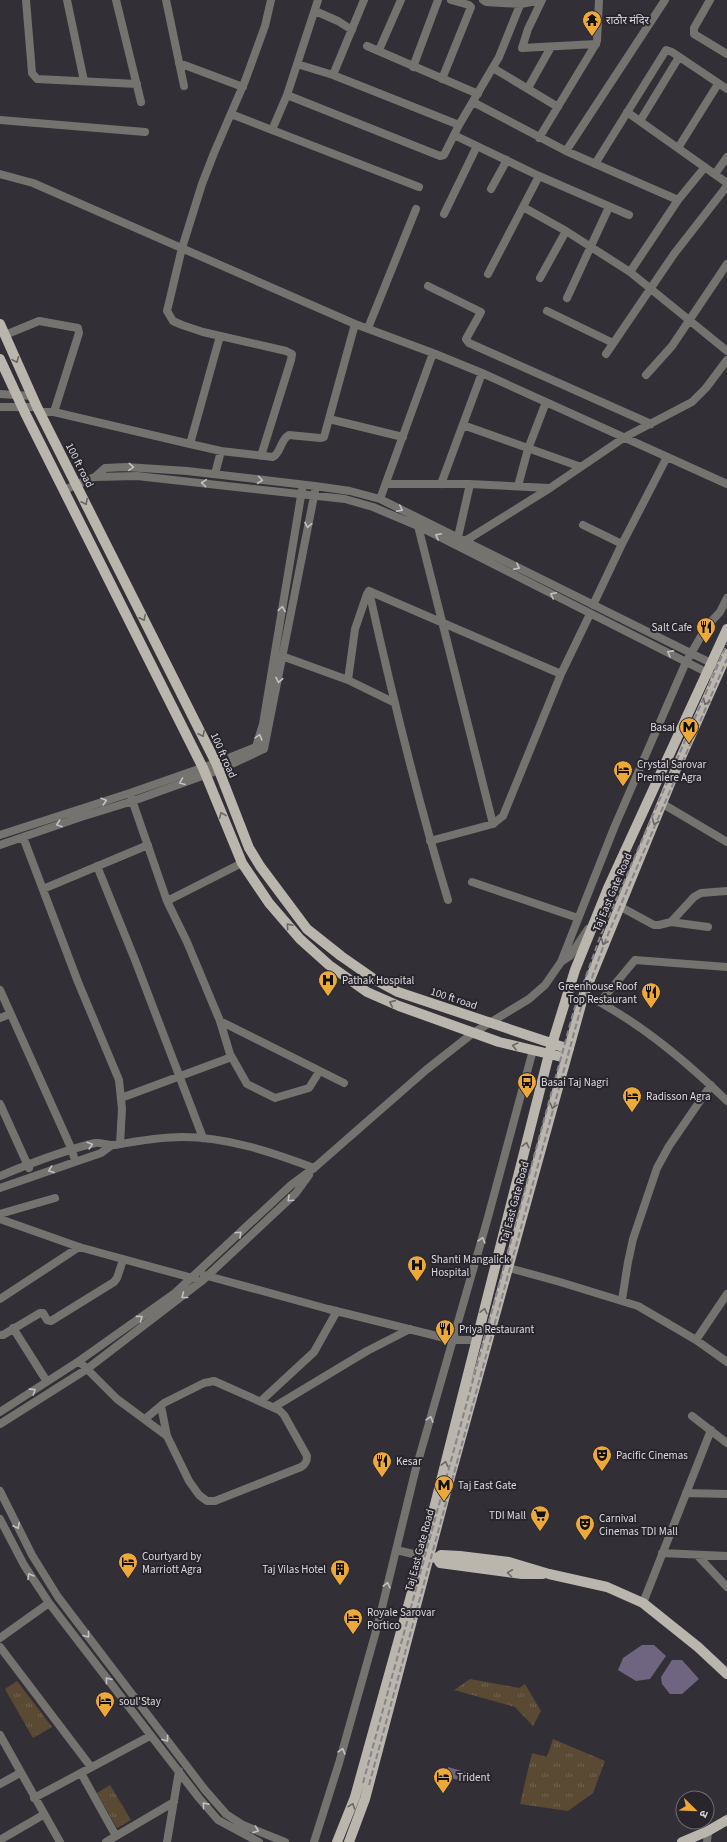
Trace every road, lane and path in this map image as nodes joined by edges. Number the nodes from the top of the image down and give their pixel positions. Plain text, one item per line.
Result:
1 (26, 0) edge
2 (67, 0) edge
3 (116, 0) edge
4 (166, 0) edge
5 (271, 0) edge
6 (318, 0) edge
7 (364, 0) edge
8 (401, 0) edge
9 (438, 0) edge
10 (483, 0) edge
11 (541, 0) edge
12 (599, 0) edge
13 (665, 0) edge
14 (710, 0) edge
15 (456, 1) edge
16 (522, 2) edge
17 (315, 11) junction
18 (352, 30) junction
19 (596, 44) junction
20 (367, 46) dead end
21 (551, 47) junction
22 (379, 50) junction
23 (727, 54) edge
24 (679, 57) junction
25 (179, 63) junction
26 (298, 64) junction
27 (413, 67) junction
28 (493, 68) junction
29 (333, 75) junction
30 (442, 79) junction
31 (84, 82) junction
32 (137, 84) junction
33 (718, 84) junction
34 (184, 86) dead end
35 (243, 87) junction
36 (528, 88) junction
37 (727, 89) edge
38 (478, 94) junction
39 (287, 95) junction
40 (141, 102) dead end
41 (473, 102) junction
42 (558, 107) junction
43 (627, 112) junction
44 (231, 114) junction
45 (0, 120) edge
46 (640, 121) junction
47 (459, 125) junction
48 (272, 130) junction
49 (145, 132) dead end
50 (454, 135) junction
51 (539, 138) junction
52 (477, 146) junction
53 (678, 148) junction
54 (566, 151) junction
55 (727, 157) edge
56 (507, 160) junction
57 (595, 164) junction
58 (705, 167) junction
59 (0, 174) edge
60 (715, 174) junction
61 (539, 176) junction
62 (727, 184) edge
63 (419, 187) dead end
64 (491, 189) dead end
65 (678, 200) junction
66 (522, 207) junction
67 (609, 207) junction
68 (416, 209) dead end
69 (444, 214) dead end
70 (629, 215) dead end
71 (566, 231) junction
72 (591, 247) junction
73 (182, 248) junction
74 (727, 264) edge
75 (630, 272) junction
76 (488, 274) dead end
77 (540, 278) dead end
78 (428, 286) dead end
79 (650, 288) junction
80 (567, 298) dead end
81 (547, 311) dead end
82 (689, 320) junction
83 (0, 324) edge
84 (355, 324) junction
85 (368, 328) junction
86 (5, 335) junction
87 (220, 336) junction
88 (613, 343) junction
89 (727, 351) edge
90 (434, 353) junction
91 (606, 354) dead end
92 (0, 359) edge
93 (727, 360) edge
94 (482, 373) junction
95 (646, 376) dead end
96 (0, 394) edge
97 (17, 395) junction
98 (32, 396) junction
99 (546, 402) junction
100 (22, 406) junction
101 (0, 407) edge
102 (38, 409) junction
103 (54, 412) junction
104 (329, 419) junction
105 (650, 424) junction
106 (463, 425) junction
107 (403, 437) junction
108 (624, 437) junction
109 (190, 444) junction
110 (528, 448) junction
111 (221, 450) junction
112 (261, 456) junction
113 (667, 457) junction
114 (581, 467) junction
115 (215, 474) junction
116 (95, 477) junction
117 (76, 484) junction
118 (386, 484) junction
119 (441, 484) junction
120 (470, 484) junction
121 (727, 484) edge
122 (302, 485) junction
123 (316, 486) junction
124 (518, 486) junction
125 (550, 488) junction
126 (64, 490) junction
127 (301, 494) junction
128 (314, 496) junction
129 (380, 499) junction
130 (583, 525) dead end
131 (418, 526) junction
132 (462, 539) junction
133 (622, 544) junction
134 (370, 591) junction
135 (727, 598) edge
136 (593, 605) junction
137 (590, 614) junction
138 (442, 621) junction
139 (727, 630) edge
140 (275, 654) junction
141 (690, 654) junction
142 (727, 654) edge
143 (283, 657) junction
144 (686, 662) junction
145 (714, 670) junction
146 (561, 674) junction
147 (348, 680) junction
148 (393, 702) junction
149 (218, 767) junction
150 (204, 771) junction
151 (131, 797) junction
152 (663, 804) junction
153 (493, 824) junction
154 (0, 834) edge
155 (23, 837) junction
156 (430, 841) junction
157 (727, 842) edge
158 (0, 845) edge
159 (148, 845) junction
160 (242, 863) junction
161 (97, 866) junction
162 (472, 882) dead end
163 (608, 888) junction
164 (43, 889) junction
165 (727, 891) edge
166 (448, 900) dead end
167 (167, 901) junction
168 (619, 906) junction
169 (578, 918) junction
170 (670, 922) junction
171 (708, 927) dead end
172 (561, 962) junction
173 (727, 967) edge
174 (0, 990) edge
175 (584, 994) junction
176 (600, 1002) junction
177 (10, 1014) junction
178 (0, 1018) edge
179 (220, 1021) junction
180 (492, 1022) junction
181 (473, 1033) junction
182 (552, 1043) junction
183 (533, 1050) junction
184 (230, 1054) junction
185 (549, 1054) junction
186 (567, 1054) junction
187 (319, 1072) junction
188 (179, 1077) junction
189 (344, 1084) dead end
190 (711, 1085) junction
191 (122, 1098) junction
192 (727, 1101) edge
193 (0, 1104) edge
194 (203, 1138) junction
195 (116, 1144) junction
196 (72, 1150) junction
197 (74, 1161) junction
198 (28, 1164) junction
199 (314, 1168) junction
200 (0, 1176) edge
201 (31, 1176) junction
202 (0, 1188) edge
203 (54, 1198) dead end
204 (0, 1214) edge
205 (0, 1219) edge
206 (78, 1247) junction
207 (123, 1260) junction
208 (509, 1268) junction
209 (195, 1276) junction
210 (205, 1278) junction
211 (727, 1294) edge
212 (0, 1299) edge
213 (622, 1300) junction
214 (337, 1311) junction
215 (13, 1328) junction
216 (410, 1329) junction
217 (0, 1335) edge
218 (453, 1340) junction
219 (476, 1340) junction
220 (696, 1340) junction
221 (79, 1361) junction
222 (727, 1362) edge
223 (87, 1369) junction
224 (44, 1377) dead end
225 (261, 1401) junction
226 (161, 1406) junction
227 (274, 1407) junction
228 (0, 1412) edge
229 (692, 1416) dead end
230 (145, 1419) junction
231 (0, 1424) edge
232 (711, 1430) junction
233 (167, 1436) junction
234 (727, 1443) edge
235 (0, 1491) edge
236 (686, 1493) junction
237 (727, 1494) edge
238 (0, 1519) edge
239 (396, 1550) junction
240 (662, 1553) junction
241 (697, 1555) junction
242 (727, 1556) edge
243 (429, 1557) junction
244 (727, 1588) edge
245 (643, 1602) junction
246 (49, 1603) junction
247 (0, 1638) edge
248 (0, 1647) edge
249 (727, 1674) edge
250 (0, 1735) edge
251 (150, 1736) junction
252 (92, 1767) junction
253 (179, 1771) junction
254 (20, 1773) junction
255 (81, 1773) junction
256 (0, 1784) edge
257 (34, 1798) junction
258 (174, 1802) junction
259 (44, 1815) junction
260 (727, 1820) edge
261 (708, 1832) junction
262 (116, 1836) junction
263 (0, 1840) edge
264 (60, 1842) edge
265 (106, 1842) edge
266 (167, 1842) edge
267 (259, 1842) edge
268 (285, 1842) edge
269 (314, 1842) edge
270 (337, 1842) edge
271 (349, 1842) edge
272 (682, 1842) edge
273 (708, 1842) edge

1 - 31 street
2 - 31 street
3 - 32 street
4 - 25 street
5 - 35 street
6 - 17 street
7 - 18 street
8 - 22 street
9 - 27 street
10 - 16 street
11 - 16 street
11 - 21 street
12 - 19 street
13 - 54 street
14 - 23 street
15 - 30 street
16 - 28 street
17 - 18 street
17 - 26 street
18 - 29 street
19 - 21 street
19 - 42 street
20 - 22 street
21 - 36 street
22 - 27 street
24 - 33 street
24 - 43 street
24 - 46 street
25 - 34 street
25 - 35 street
26 - 29 street
26 - 39 street
27 - 30 street
28 - 36 street
28 - 38 street
29 - 47 street
30 - 38 street
31 - 32 street
32 - 40 street
33 - 37 street
33 - 53 street
35 - 44 street
36 - 42 street
38 - 41 street
39 - 48 street
39 - 50 street
41 - 47 street
41 - 51 street
42 - 51 street
43 - 46 street
43 - 57 street
44 - 48 street
44 - 73 street
45 - 49 street
46 - 53 street
47 - 50 street
48 - 63 street
50 - 52 street
51 - 54 street
52 - 56 street
52 - 69 street
53 - 58 street
54 - 57 street
55 - 60 street
56 - 61 street
56 - 64 street
57 - 65 street
58 - 60 street
58 - 65 street
59 - 73 street
60 - 62 street
61 - 66 street
61 - 67 street
62 - 79 street
65 - 75 street
66 - 71 street
66 - 76 street
67 - 70 street
67 - 72 street
68 - 85 street
71 - 72 street
71 - 77 street
72 - 75 street
72 - 80 street
73 - 84 street
73 - 87 street
74 - 82 street
75 - 79 street
78 - 105 street
79 - 82 street
79 - 88 street
81 - 88 street
82 - 89 street
82 - 95 street
83 - 86 main road, 100 ft road
84 - 85 street
84 - 104 street
85 - 90 street
86 -> 98 main road, 100 ft road
86 - 103 street
87 - 109 street
87 - 112 street
88 - 91 street
90 - 94 street
90 - 107 street
92 - 97 main road
93 - 105 street
94 - 99 street
94 - 106 street
96 - 97 street
97 - 98 street
97 - 100 main road
98 - 102 main road, 100 ft road
99 - 108 street
99 - 110 street
100 - 101 street
100 - 102 street
100 - 126 main road
102 - 103 street
102 - 117 main road, 100 ft road
103 - 109 street
104 - 107 street
104 - 112 street
105 - 108 street
106 - 110 street
106 - 119 street
107 - 118 street
108 - 113 street
108 - 114 street
109 - 111 street
110 - 114 street
110 - 124 street
111 - 112 street
111 - 115 street
113 - 121 street
113 - 133 street
114 - 125 street
116 -> 115 street
115 -> 122 street
116 - 117 street
127 -> 116 street
117 - 126 street
117 -> 149 main road, 100 ft road
118 - 119 street
118 - 129 street
119 - 120 street
120 - 124 street
120 - 132 street
122 - 123 street
122 - 127 street
123 - 128 street
123 - 129 street
124 - 125 street
125 - 132 street
126 - 150 main road
127 - 128 street
140 -> 127 street
128 - 131 street
128 -> 143 street
129 -> 132 street
130 - 133 street
137 -> 131 street
131 - 138 street
132 -> 136 street
133 - 136 street
134 - 138 street
134 - 147 street
134 - 148 street
135 - 141 street
136 - 141 street
144 -> 137 street
137 - 146 street
138 - 146 street
138 - 153 street
139 - 145 main road
140 - 143 street
149 -> 140 street
141 - 144 street
141 - 145 street
142 - 145 main road, Taj East Gate Road
143 - 147 street
143 -> 149 street
144 - 145 street
144 - 169 street
145 -> 152 main road, Taj East Gate Road
145 - 163 main road
146 - 153 street
147 - 148 street
148 - 156 street
149 - 150 street
149 - 180 main road, 100 ft road
150 - 151 street
160 -> 150 main road
154 -> 151 street
151 -> 155 street
151 - 159 street
152 - 157 street
152 -> 168 main road, Taj East Gate Road
153 - 156 street
155 - 158 street
155 - 164 street
156 - 166 street
159 - 161 street
159 - 167 street
160 - 167 street
181 -> 160 main road
161 - 164 street
161 - 188 street
162 - 169 street
163 - 172 street
163 - 182 main road
164 - 191 street
165 - 170 street
167 - 179 street
168 - 170 street
168 -> 175 main road, Taj East Gate Road
169 - 172 street
170 - 171 street
172 - 180 street
173 - 176 street
174 - 177 street
175 - 176 street
175 - 186 main road, Taj East Gate Road
176 - 190 street
177 - 178 street
177 - 196 street
179 - 184 street
179 - 187 street
180 - 181 street
180 - 182 main road, 100 ft road
183 -> 181 main road
181 - 199 street
182 - 185 main road
182 - 186 main road, 100 ft road
183 - 185 main road
218 -> 183 street
184 - 187 street
184 - 188 street
185 - 186 main road
219 -> 185 main road
186 -> 208 main road, Taj East Gate Road
187 - 189 street
188 - 191 street
188 - 194 street
190 - 192 street
190 - 213 street
191 - 195 street
193 - 198 street
194 - 195 street
194 - 199 street
196 -> 195 street
195 - 197 street
196 - 197 street
196 - 198 street
197 -> 201 street
198 - 200 street
198 - 201 street
209 -> 199 street
199 -> 210 street
201 - 202 street
203 - 204 street
205 - 206 street
206 - 207 street
206 - 212 street
207 - 209 street
207 - 215 street
208 - 213 street
208 - 243 main road, Taj East Gate Road
209 - 210 street
221 -> 209 street
210 - 214 street
210 -> 223 street
211 - 220 street
213 - 220 street
214 - 216 street
214 - 225 street
215 - 217 street
215 - 224 street
216 - 218 street
216 - 227 street
218 - 219 street
239 -> 218 street
243 -> 219 main road
220 - 222 street
221 - 223 street
228 -> 221 street
223 - 230 street
223 - 231 street
225 - 226 street
225 - 227 street
226 - 230 street
226 - 233 street
227 - 233 street
229 - 232 street
230 - 233 street
232 - 234 street
232 - 236 street
235 -> 268 street
236 - 237 street
236 - 240 street
246 -> 238 street
239 - 243 street
269 -> 239 street
240 - 241 street
240 - 245 street
241 - 242 street
241 - 244 street
243 - 245 main road
270 -> 243 main road
243 - 271 main road, Taj East Gate Road
245 - 249 main road
246 - 247 street
251 -> 246 street
248 - 252 street
250 - 254 street
251 - 252 street
251 - 253 street
252 - 255 street
253 - 258 street
267 -> 253 street
254 - 256 street
254 - 257 street
255 - 257 street
255 - 262 street
257 - 259 street
258 - 262 street
258 - 266 street
259 - 263 street
259 - 264 street
260 - 261 main road
261 - 272 main road
261 - 273 street
262 - 265 street

